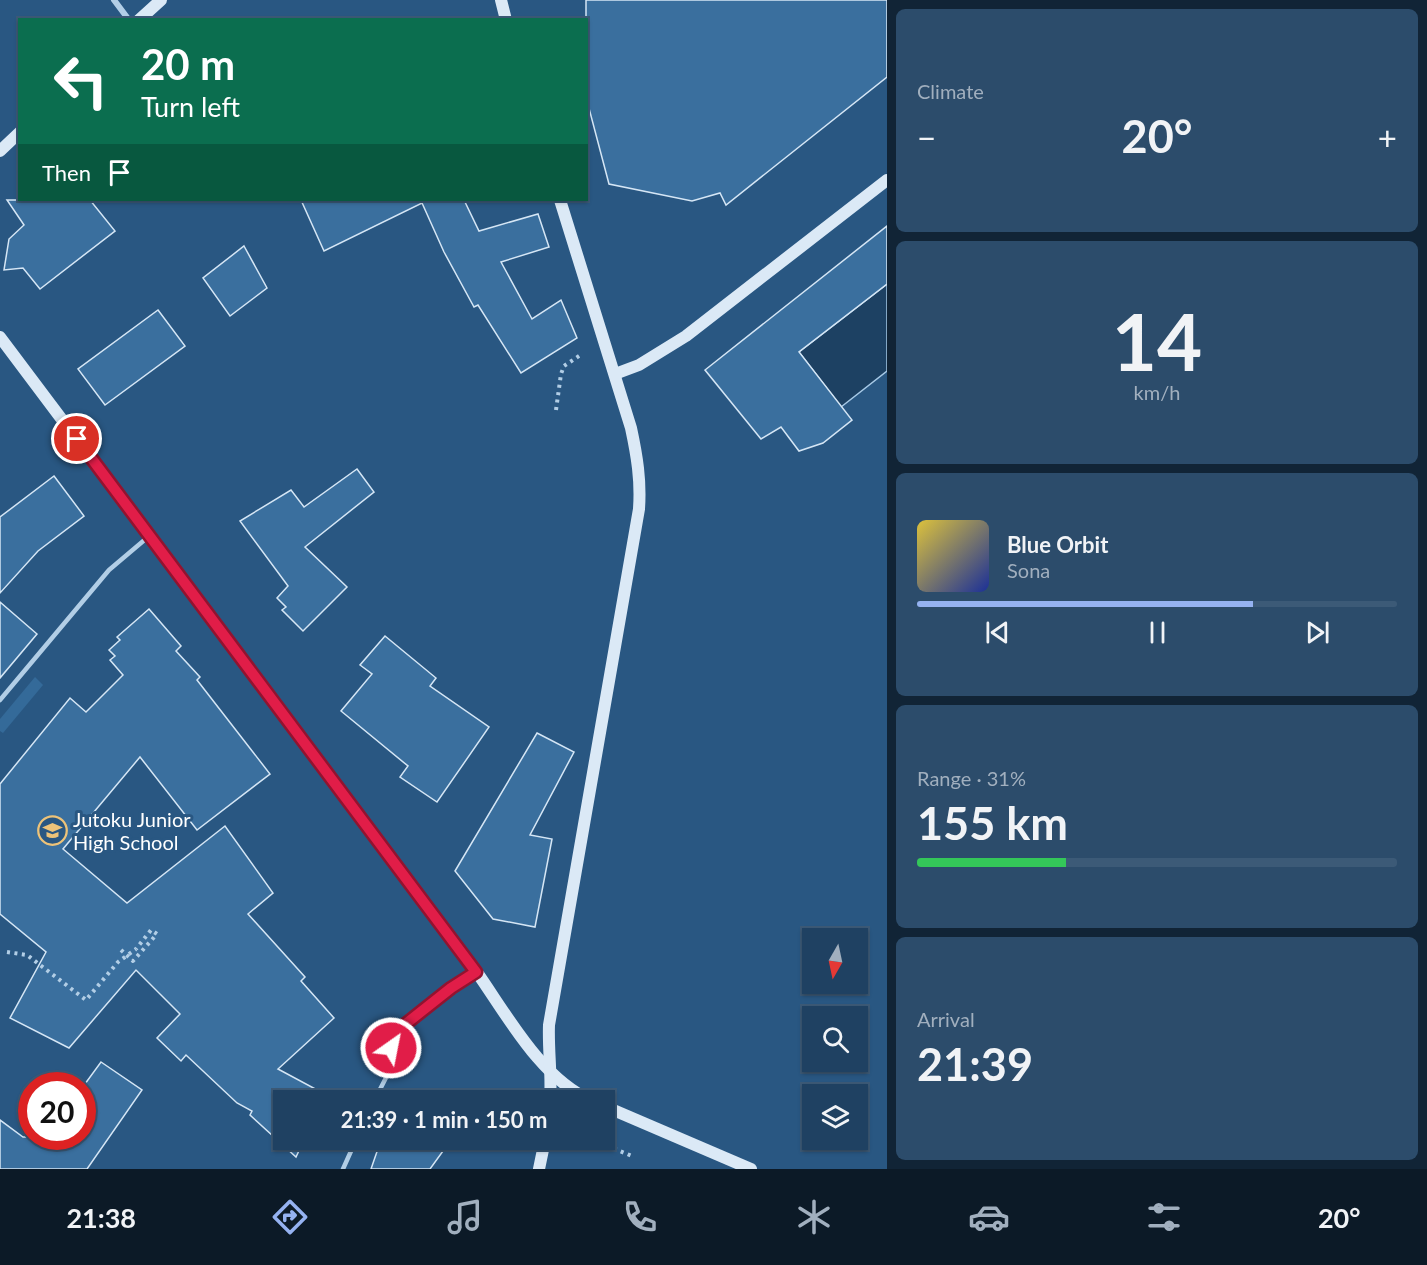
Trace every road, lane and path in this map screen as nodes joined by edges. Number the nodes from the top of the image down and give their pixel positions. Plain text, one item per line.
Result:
1 (114, 0) edge
2 (161, 0) edge
3 (501, 0) edge
4 (128, 18) edge
5 (141, 18) edge
6 (506, 18) edge
7 (18, 134) edge
8 (0, 151) edge
9 (887, 180) edge
10 (560, 201) edge
11 (0, 337) edge
12 (582, 353) dead end
13 (615, 375) junction
14 (556, 410) dead end
15 (150, 535) junction
16 (0, 700) edge
17 (122, 950) dead end
18 (7, 952) dead end
19 (476, 972) junction
20 (552, 1074) junction
21 (380, 1090) edge
22 (551, 1090) edge
23 (573, 1090) edge
24 (615, 1111) edge
25 (615, 1149) edge
26 (352, 1150) edge
27 (543, 1150) edge
28 (632, 1156) dead end
29 (343, 1169) edge
30 (539, 1169) edge
31 (751, 1169) edge

1 - 4 street
2 - 5 street
3 - 6 street
7 - 8 street
9 - 13 street
10 - 13 street
11 - 15 street
12 - 14 path
13 - 20 street
15 - 16 lane
15 - 19 street
17 - 18 path, bridge
19 - 20 street
19 - 21 lane
20 - 22 street
20 - 23 street
24 - 31 street
25 - 28 path
26 - 29 lane
27 - 30 street

